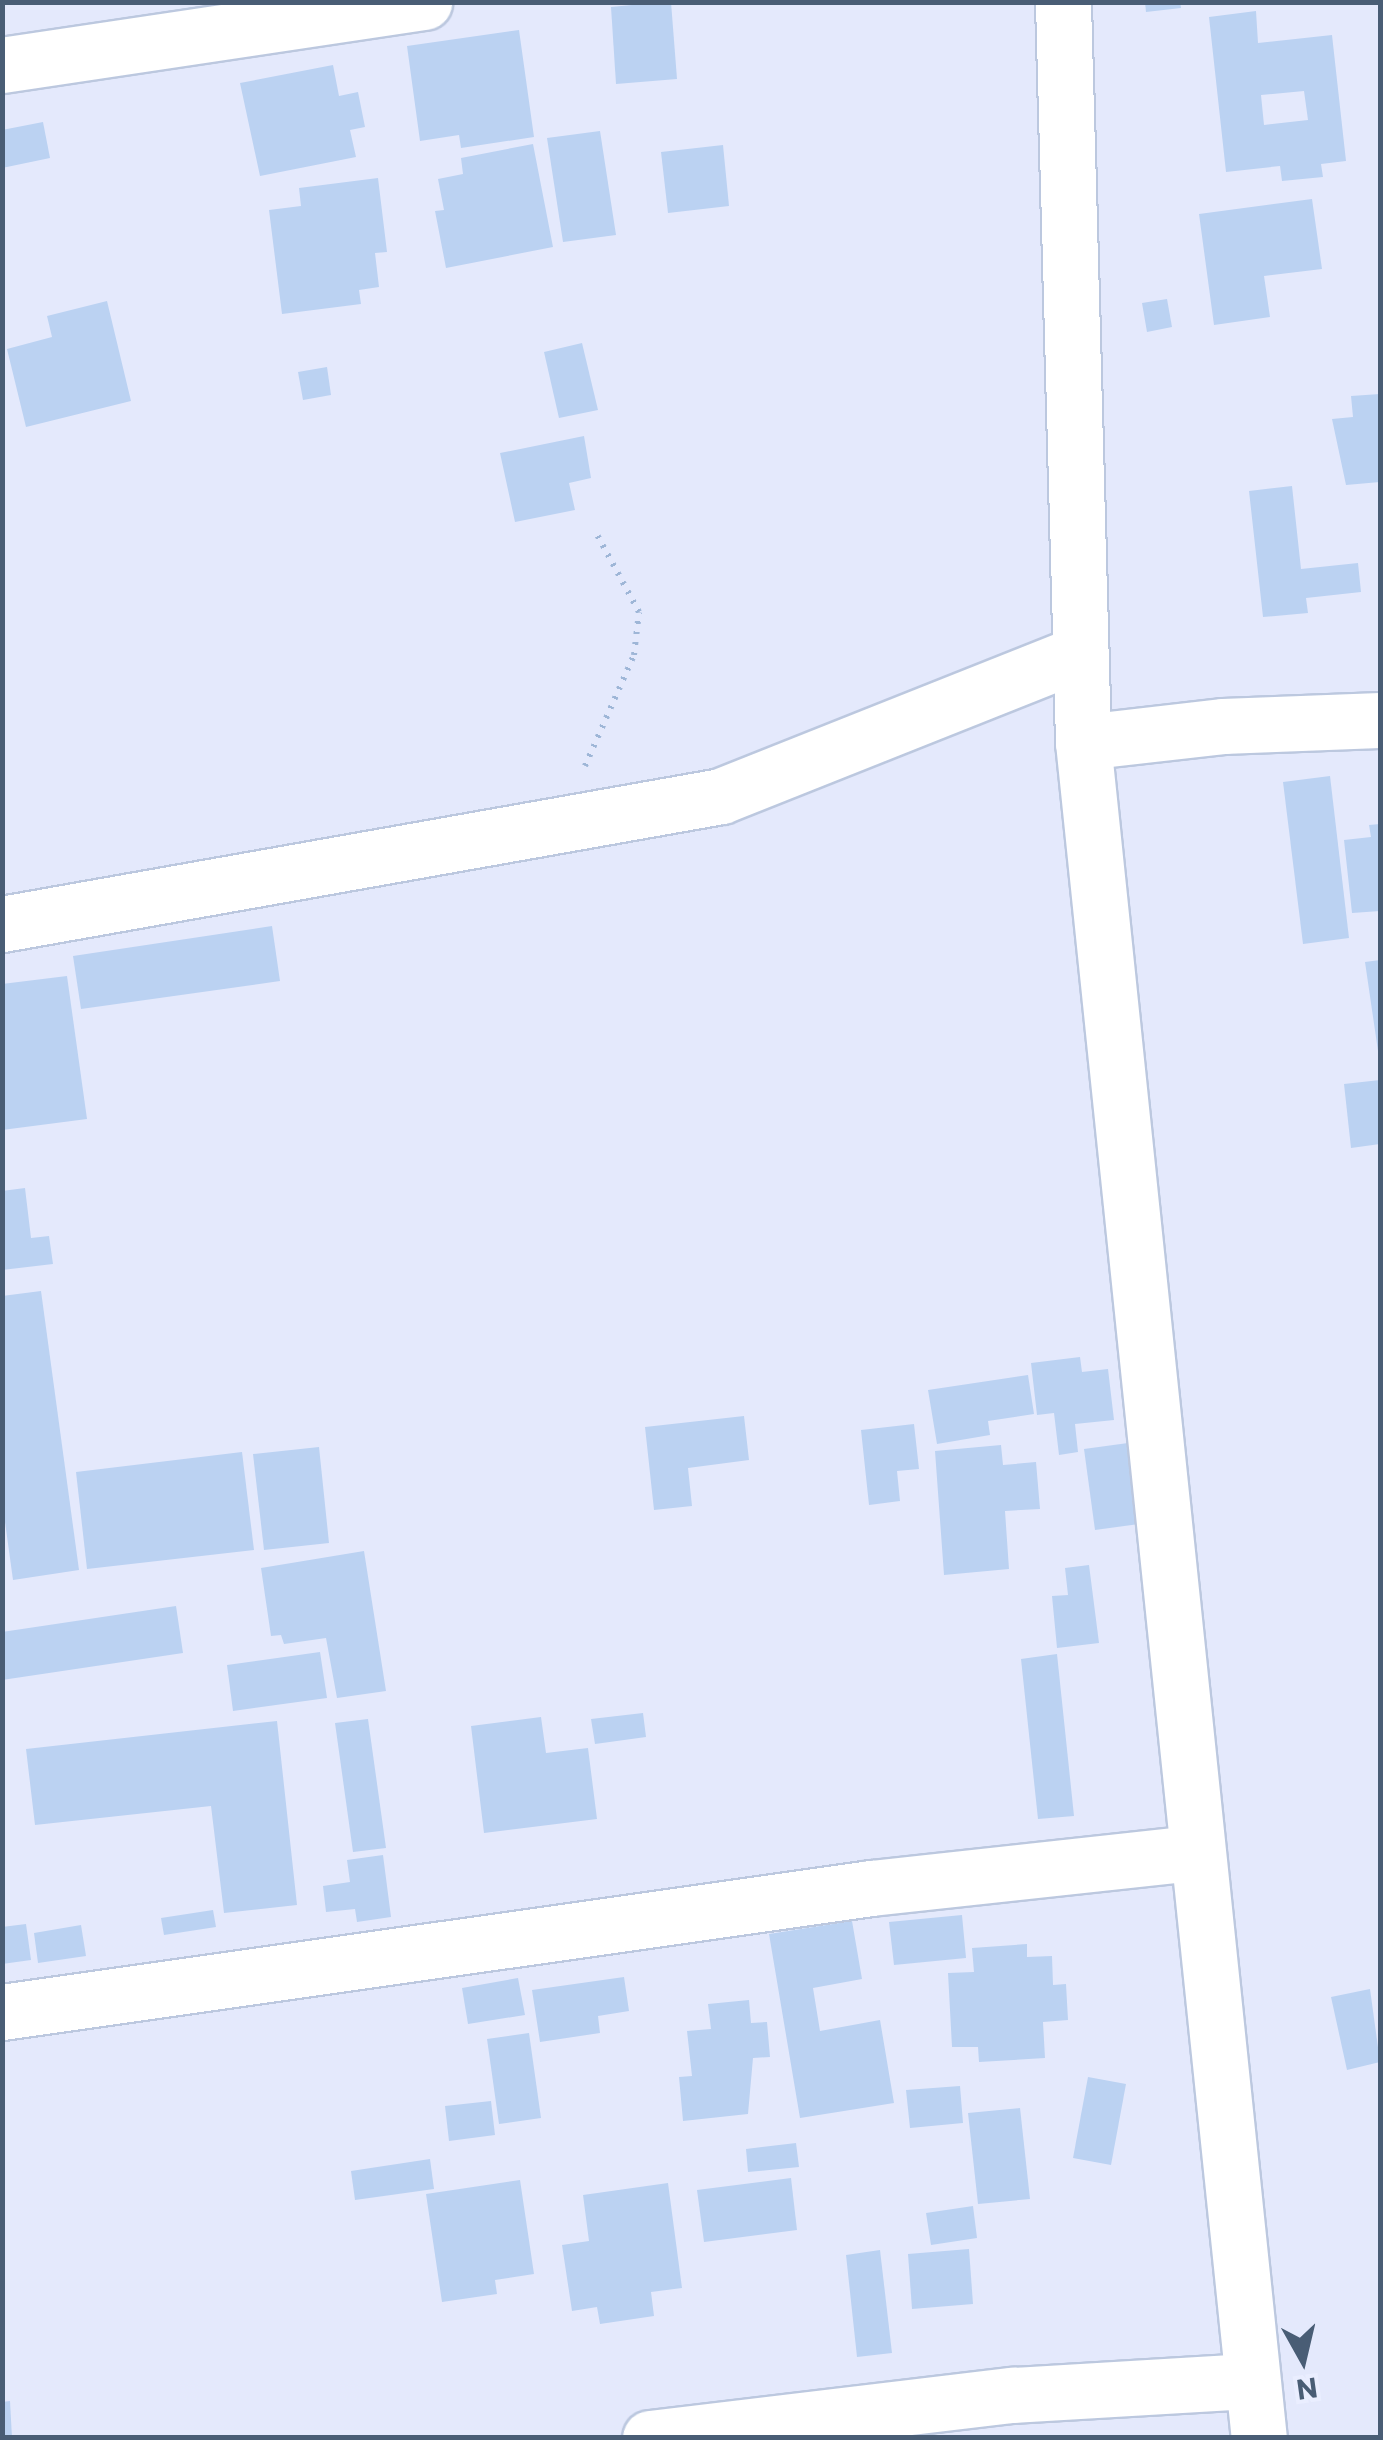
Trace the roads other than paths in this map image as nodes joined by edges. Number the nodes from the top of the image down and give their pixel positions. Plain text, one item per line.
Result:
1 (424, 2) edge
2 (1063, 2) edge
3 (2, 65) edge
4 (1080, 653) junction
5 (1380, 720) edge
6 (1083, 742) junction
7 (2, 924) edge
8 (1194, 1853) junction
9 (2, 2012) edge
10 (1251, 2381) junction
11 (650, 2438) edge
12 (1259, 2438) edge

1 - 3 street
2 - 4 street
4 - 6 street
4 - 7 street
5 - 6 street
6 - 8 street
8 - 9 street
8 - 10 street
10 - 11 street
10 - 12 street

